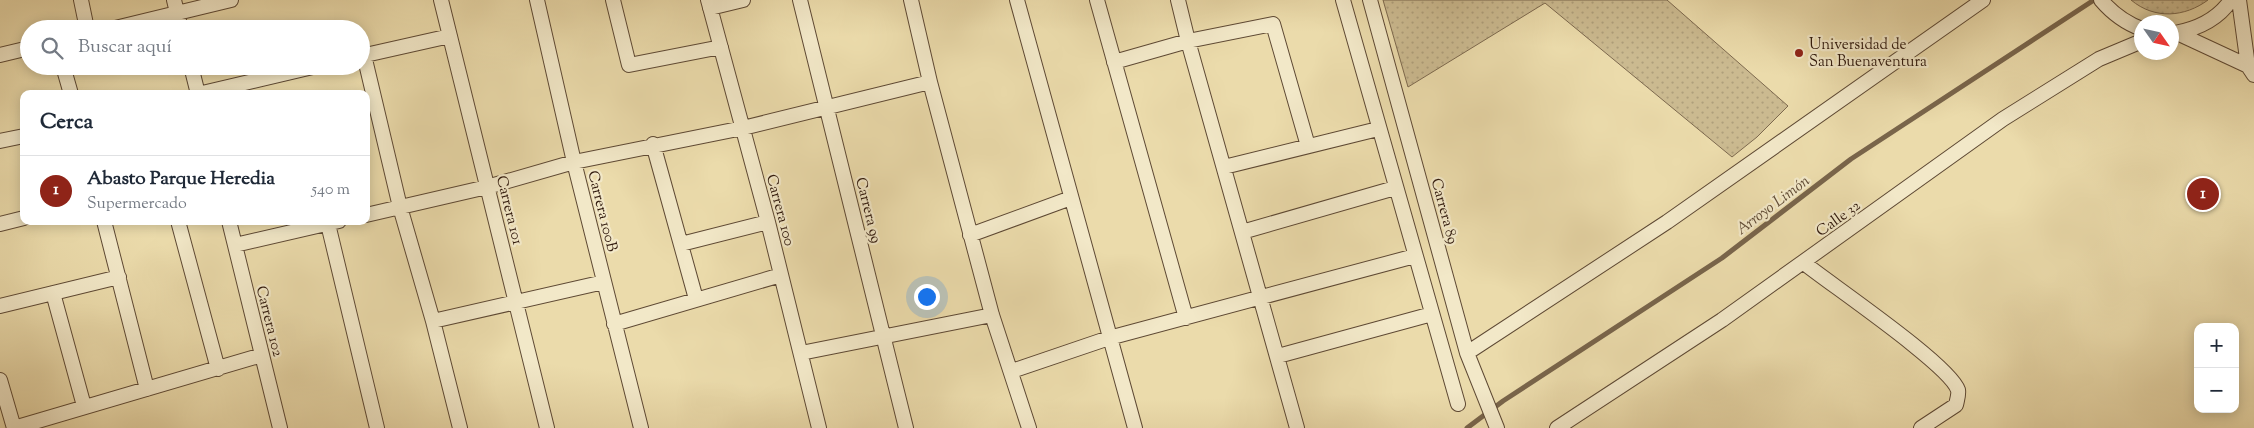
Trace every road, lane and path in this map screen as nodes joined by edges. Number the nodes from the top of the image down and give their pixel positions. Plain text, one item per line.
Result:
1 (81, 0) edge
2 (231, 0) edge
3 (441, 0) edge
4 (537, 0) edge
5 (613, 0) edge
6 (743, 0) edge
7 (800, 0) edge
8 (910, 0) edge
9 (1017, 0) edge
10 (1097, 0) edge
11 (1178, 0) edge
12 (1343, 0) edge
13 (1370, 0) edge
14 (1983, 0) edge
15 (2101, 0) edge
16 (2231, 0) edge
17 (2239, 0) edge
18 (709, 4) edge
19 (175, 7) edge
20 (85, 20) edge
21 (137, 20) edge
22 (179, 20) edge
23 (2134, 26) edge
24 (2179, 32) edge
25 (2179, 35) edge
26 (450, 36) junction
27 (1188, 41) junction
28 (2134, 44) edge
29 (721, 47) junction
30 (20, 50) edge
31 (370, 54) edge
32 (0, 55) edge
33 (1114, 62) junction
34 (2251, 70) edge
35 (66, 75) edge
36 (193, 75) edge
37 (279, 75) edge
38 (368, 75) edge
39 (930, 82) junction
40 (70, 90) edge
41 (197, 90) edge
42 (215, 90) edge
43 (826, 108) junction
44 (743, 128) junction
45 (1378, 129) junction
46 (20, 137) edge
47 (0, 141) edge
48 (653, 144) junction
49 (1308, 146) junction
50 (574, 162) junction
51 (1224, 167) junction
52 (487, 188) junction
53 (1395, 188) junction
54 (1071, 198) junction
55 (400, 207) junction
56 (370, 214) edge
57 (20, 219) edge
58 (768, 222) junction
59 (0, 224) edge
60 (105, 225) edge
61 (179, 225) edge
62 (230, 225) edge
63 (321, 225) edge
64 (335, 225) edge
65 (1242, 232) junction
66 (970, 235) junction
67 (681, 244) junction
68 (235, 245) junction
69 (1415, 256) junction
70 (1804, 263) junction
71 (781, 275) junction
72 (119, 278) junction
73 (604, 282) junction
74 (53, 293) junction
75 (1260, 298) junction
76 (696, 299) junction
77 (516, 303) junction
78 (0, 306) edge
79 (1432, 314) junction
80 (992, 315) junction
81 (1186, 318) junction
82 (433, 321) junction
83 (614, 324) junction
84 (884, 337) junction
85 (1109, 338) junction
86 (1467, 353) junction
87 (801, 354) junction
88 (262, 356) junction
89 (1278, 356) junction
90 (218, 369) junction
91 (1012, 371) junction
92 (0, 380) edge
93 (147, 389) junction
94 (1458, 404) dead end
95 (84, 406) junction
96 (14, 428) edge
97 (280, 428) edge
98 (377, 428) edge
99 (460, 428) edge
100 (547, 428) edge
101 (641, 428) edge
102 (818, 428) edge
103 (906, 428) edge
104 (1029, 428) edge
105 (1135, 428) edge
106 (1297, 428) edge
107 (1497, 428) edge
108 (1557, 428) edge
109 (1921, 428) edge

1 - 20 street
2 - 19 street
3 - 26 street, Carrera 101
4 - 50 street, Carrera 100B
5 - 29 street
6 - 18 street
7 - 43 street, Carrera 99
8 - 39 street
9 - 54 street
10 - 33 street
11 - 27 street
12 - 45 street
13 - 86 street, Carrera 89
14 - 86 street
15 - 23 street
16 - 24 street
17 - 34 street
18 - 29 street, Carrera 100
19 - 21 street
19 - 22 street
25 - 34 street
26 - 31 street
26 - 52 street, Carrera 101
27 - 33 street
27 - 49 street
27 - 51 street
28 - 70 street, Calle 32
29 - 44 street, Carrera 100
30 - 32 street
33 - 81 street
35 - 40 street
36 - 41 street
37 - 42 street
38 - 55 street
39 - 43 street
39 - 66 street
43 - 44 street
43 - 84 street, Carrera 99
44 - 48 street
44 - 58 street, Carrera 100
45 - 49 street
45 - 53 street
46 - 47 street
48 - 50 street
48 - 67 street
49 - 51 street
50 - 52 street
50 - 73 street, Carrera 100B
51 - 65 street
52 - 55 street
52 - 77 street, Carrera 101
53 - 65 street
53 - 69 street
54 - 66 street
54 - 85 street
55 - 56 street
55 - 82 street
57 - 59 street
58 - 67 street
58 - 71 street, Carrera 100
60 - 72 street
61 - 90 street
62 - 68 street, Carrera 102
63 - 68 street
64 - 98 street
65 - 75 street
66 - 80 street
67 - 76 street
68 - 88 street, Carrera 102
69 - 75 street
69 - 79 street
70 - 108 street, Calle 32
70 - 109 street
71 - 76 street
71 - 87 street, Carrera 100
72 - 74 street
72 - 93 street
73 - 77 street
73 - 83 street, Carrera 100B
74 - 78 street
74 - 95 street
75 - 81 street
75 - 89 street
76 - 83 street
77 - 82 street
77 - 100 street, Carrera 101
79 - 89 street
79 - 94 street
80 - 84 street
80 - 91 street
81 - 85 street
82 - 99 street
83 - 101 street, Carrera 100B
84 - 87 street
84 - 103 street, Carrera 99
85 - 91 street
85 - 105 street
86 - 107 street, Carrera 89
87 - 102 street, Carrera 100
88 - 90 street
88 - 97 street, Carrera 102
89 - 106 street
90 - 93 street
91 - 104 street
92 - 96 street
93 - 95 street
95 - 96 street

